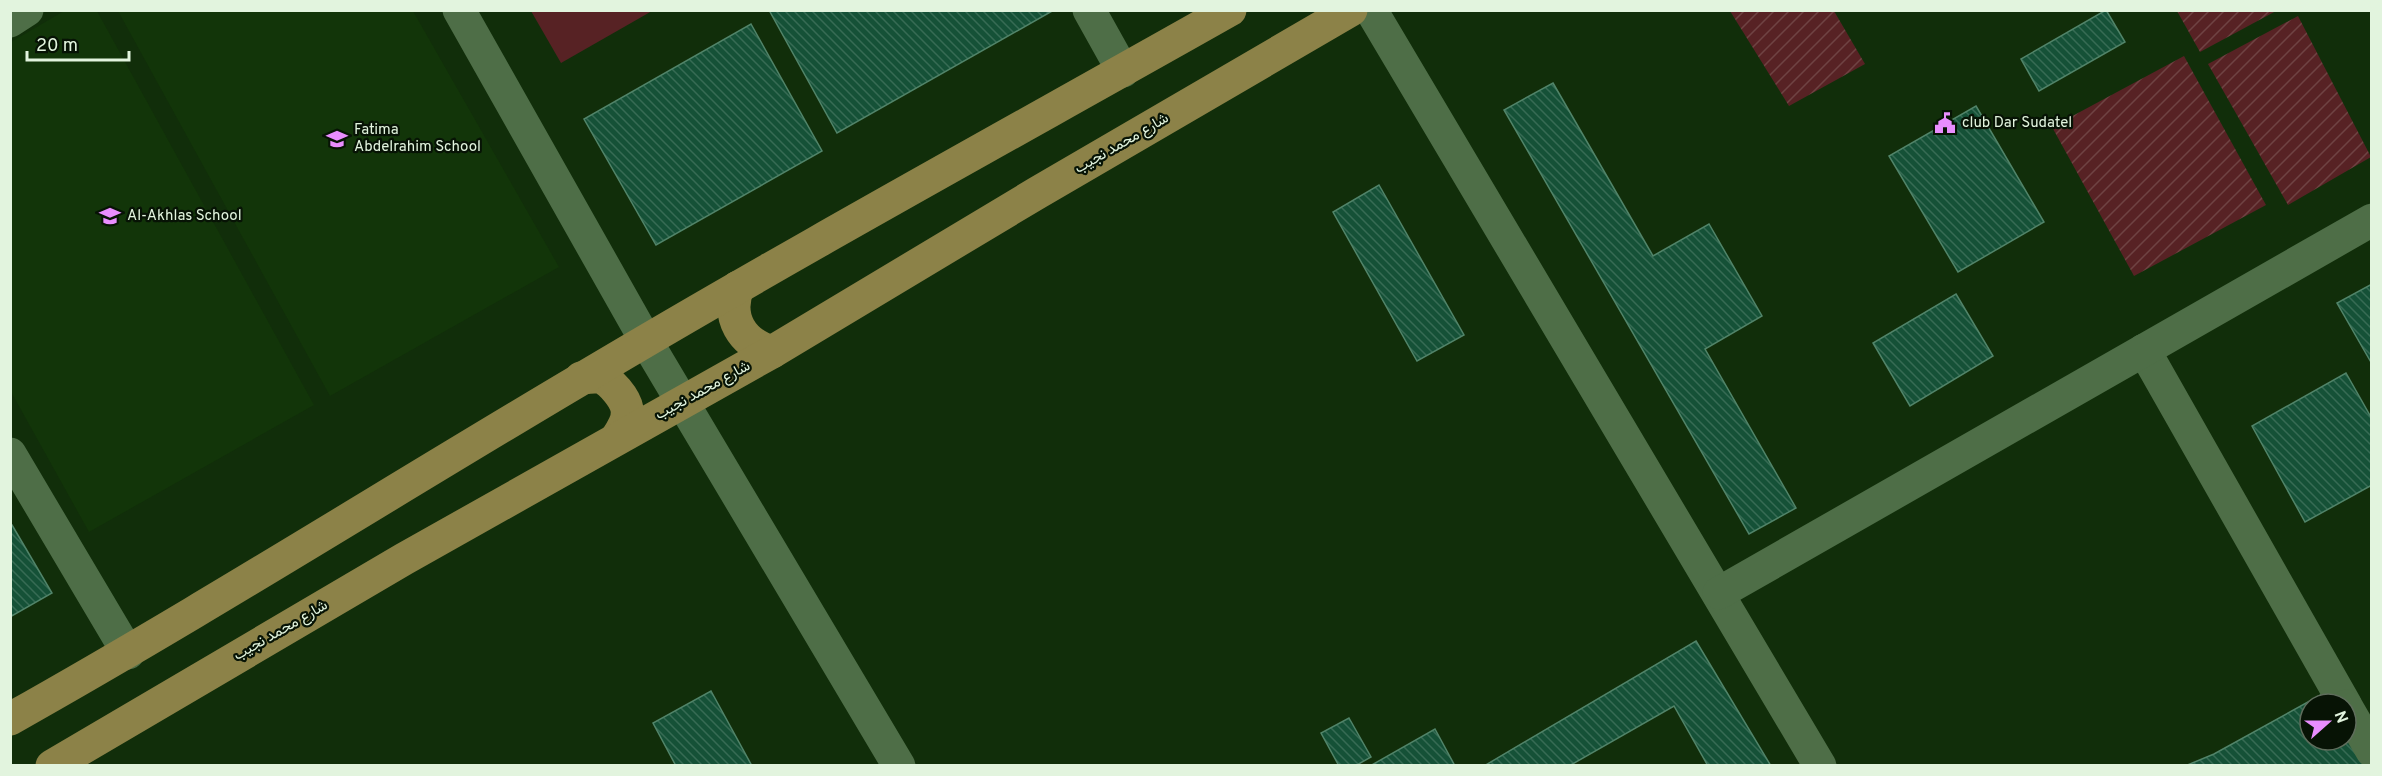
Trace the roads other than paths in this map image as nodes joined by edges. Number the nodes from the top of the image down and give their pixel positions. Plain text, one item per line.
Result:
1 (27, 10) edge
2 (459, 10) edge
3 (1089, 10) edge
4 (1230, 10) edge
5 (1351, 10) edge
6 (1371, 10) edge
7 (10, 21) edge
8 (1123, 71) junction
9 (2372, 220) edge
10 (738, 287) junction
11 (646, 341) junction
12 (2145, 350) junction
13 (772, 352) junction
14 (581, 378) junction
15 (682, 402) junction
16 (616, 440) junction
17 (10, 454) edge
18 (1719, 593) junction
19 (128, 653) junction
20 (2338, 692) edge
21 (10, 719) edge
22 (2358, 727) edge
23 (2372, 751) edge
24 (52, 765) edge
25 (899, 765) edge
26 (1821, 765) edge

1 - 7 street
2 - 11 street
3 - 8 street
4 - 8 main road
5 - 13 main road, شارع محمد نجيب
6 - 18 street
8 - 10 main road
9 - 12 street
10 - 11 main road
10 - 13 main road
11 - 14 main road
11 - 15 street
12 - 18 street
12 - 20 street
13 - 15 main road, شارع محمد نجيب
14 - 16 main road
14 - 19 main road
15 - 16 main road, شارع محمد نجيب
15 - 25 street
16 - 24 main road, شارع محمد نجيب
17 - 19 street
18 - 26 street
19 - 21 main road
22 - 23 street

